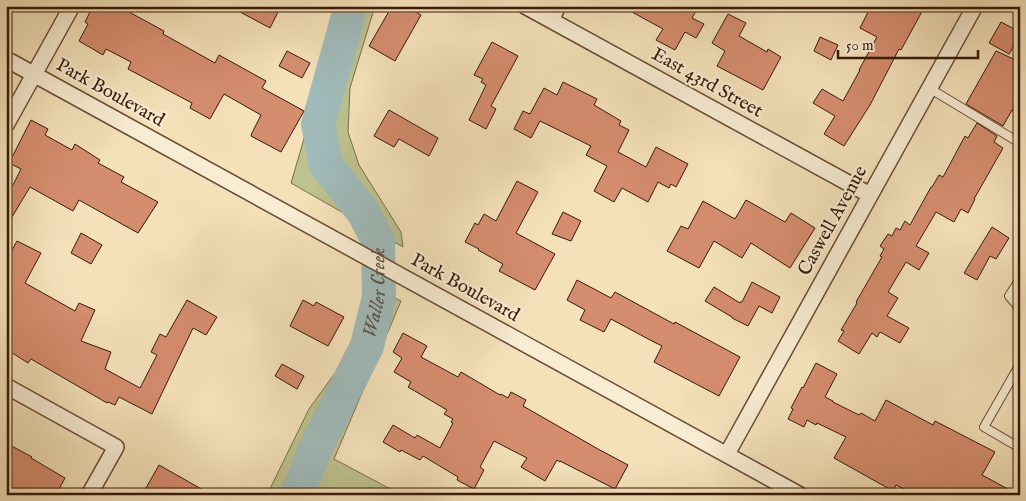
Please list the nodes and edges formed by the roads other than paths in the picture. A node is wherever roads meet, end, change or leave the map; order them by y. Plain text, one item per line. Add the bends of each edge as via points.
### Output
1 (72, 6) edge
2 (526, 6) edge
3 (558, 6) edge
4 (975, 6) edge
5 (551, 20) junction
6 (6, 59) edge
7 (34, 74) junction
8 (929, 88) junction
9 (6, 125) edge
10 (1020, 142) edge
11 (870, 195) junction
12 (1020, 279) edge
13 (1020, 309) edge
14 (1020, 364) edge
15 (6, 386) edge
16 (1020, 448) edge
17 (726, 454) junction
18 (90, 495) edge
19 (800, 495) edge

1 - 7 street
2 - 5 street, East 43rd Street
3 - 5 street
4 - 8 street, Caswell Avenue
5 - 11 street, East 43rd Street
6 - 7 street, Park Boulevard
7 - 9 street
7 - 17 street, Park Boulevard
8 - 10 lane
8 - 11 street, Caswell Avenue
11 - 17 street, Caswell Avenue
12 - 13 lane via 1010,296
14 - 16 lane via 984,428
15 - 18 street via 116,447
17 - 19 street, Park Boulevard

